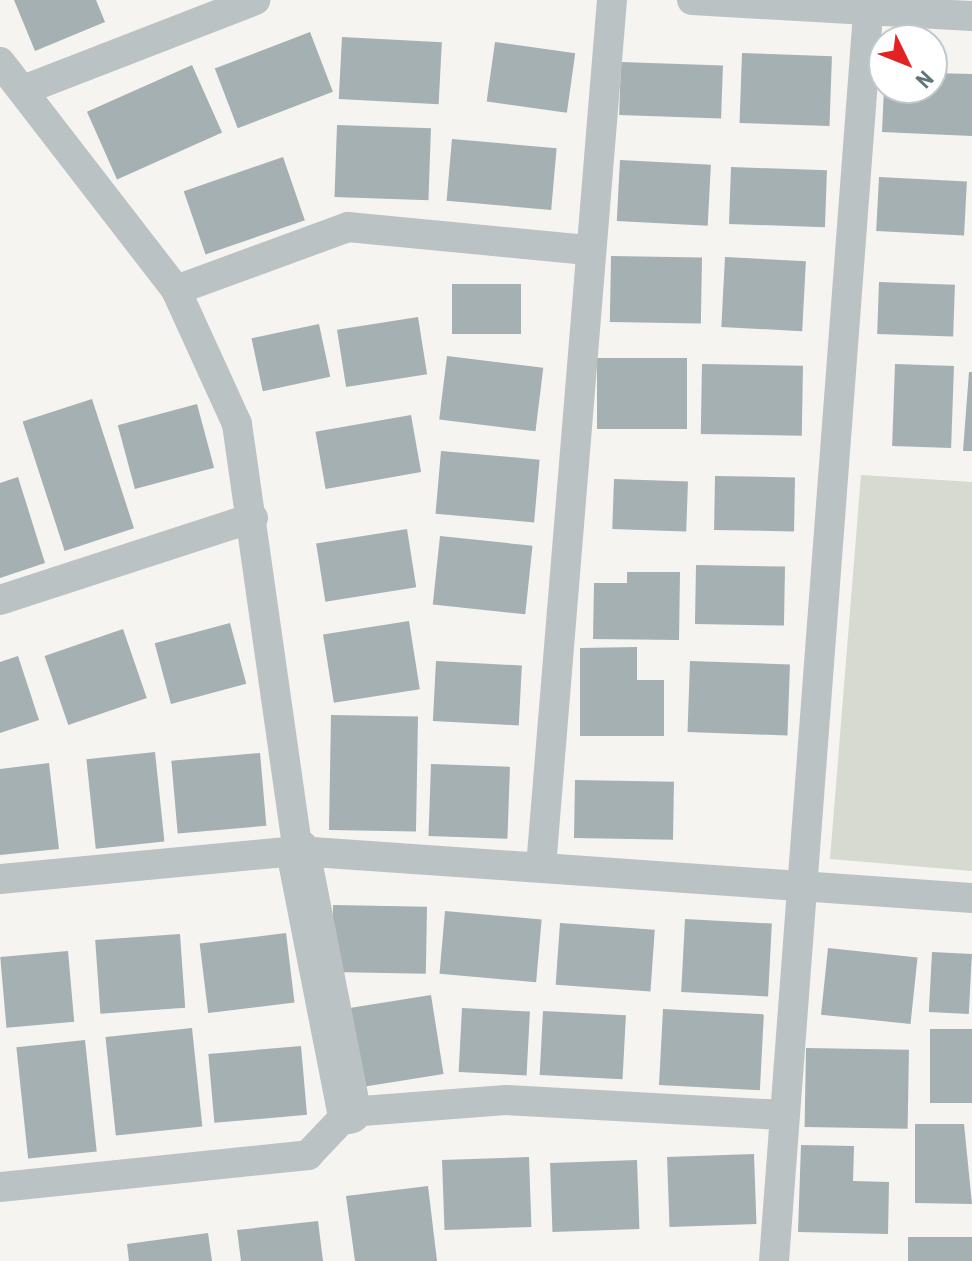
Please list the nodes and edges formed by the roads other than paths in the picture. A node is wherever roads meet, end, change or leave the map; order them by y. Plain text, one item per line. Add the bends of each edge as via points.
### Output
1 (255, 0) edge
2 (612, 0) edge
3 (692, 0) edge
4 (869, 4) edge
5 (972, 16) edge
6 (0, 62) edge
7 (26, 89) junction
8 (587, 250) junction
9 (176, 290) junction
10 (253, 518) junction
11 (0, 600) edge
12 (298, 851) junction
13 (541, 867) junction
14 (0, 879) edge
15 (802, 883) junction
16 (972, 898) edge
17 (349, 1112) junction
18 (785, 1115) junction
19 (0, 1187) edge
20 (774, 1261) edge

1 - 7 lane
2 - 8 lane
3 - 4 lane
4 - 5 lane
4 - 15 lane
6 - 7 lane
7 - 9 lane
8 - 9 lane via 348,227
8 - 13 lane
9 - 10 lane via 237,424
10 - 11 lane
10 - 12 lane
12 - 13 lane
12 - 14 lane
12 - 17 street
13 - 15 lane
15 - 16 lane
15 - 18 lane
17 - 18 lane via 506,1100
17 - 19 lane via 308,1155
18 - 20 lane

